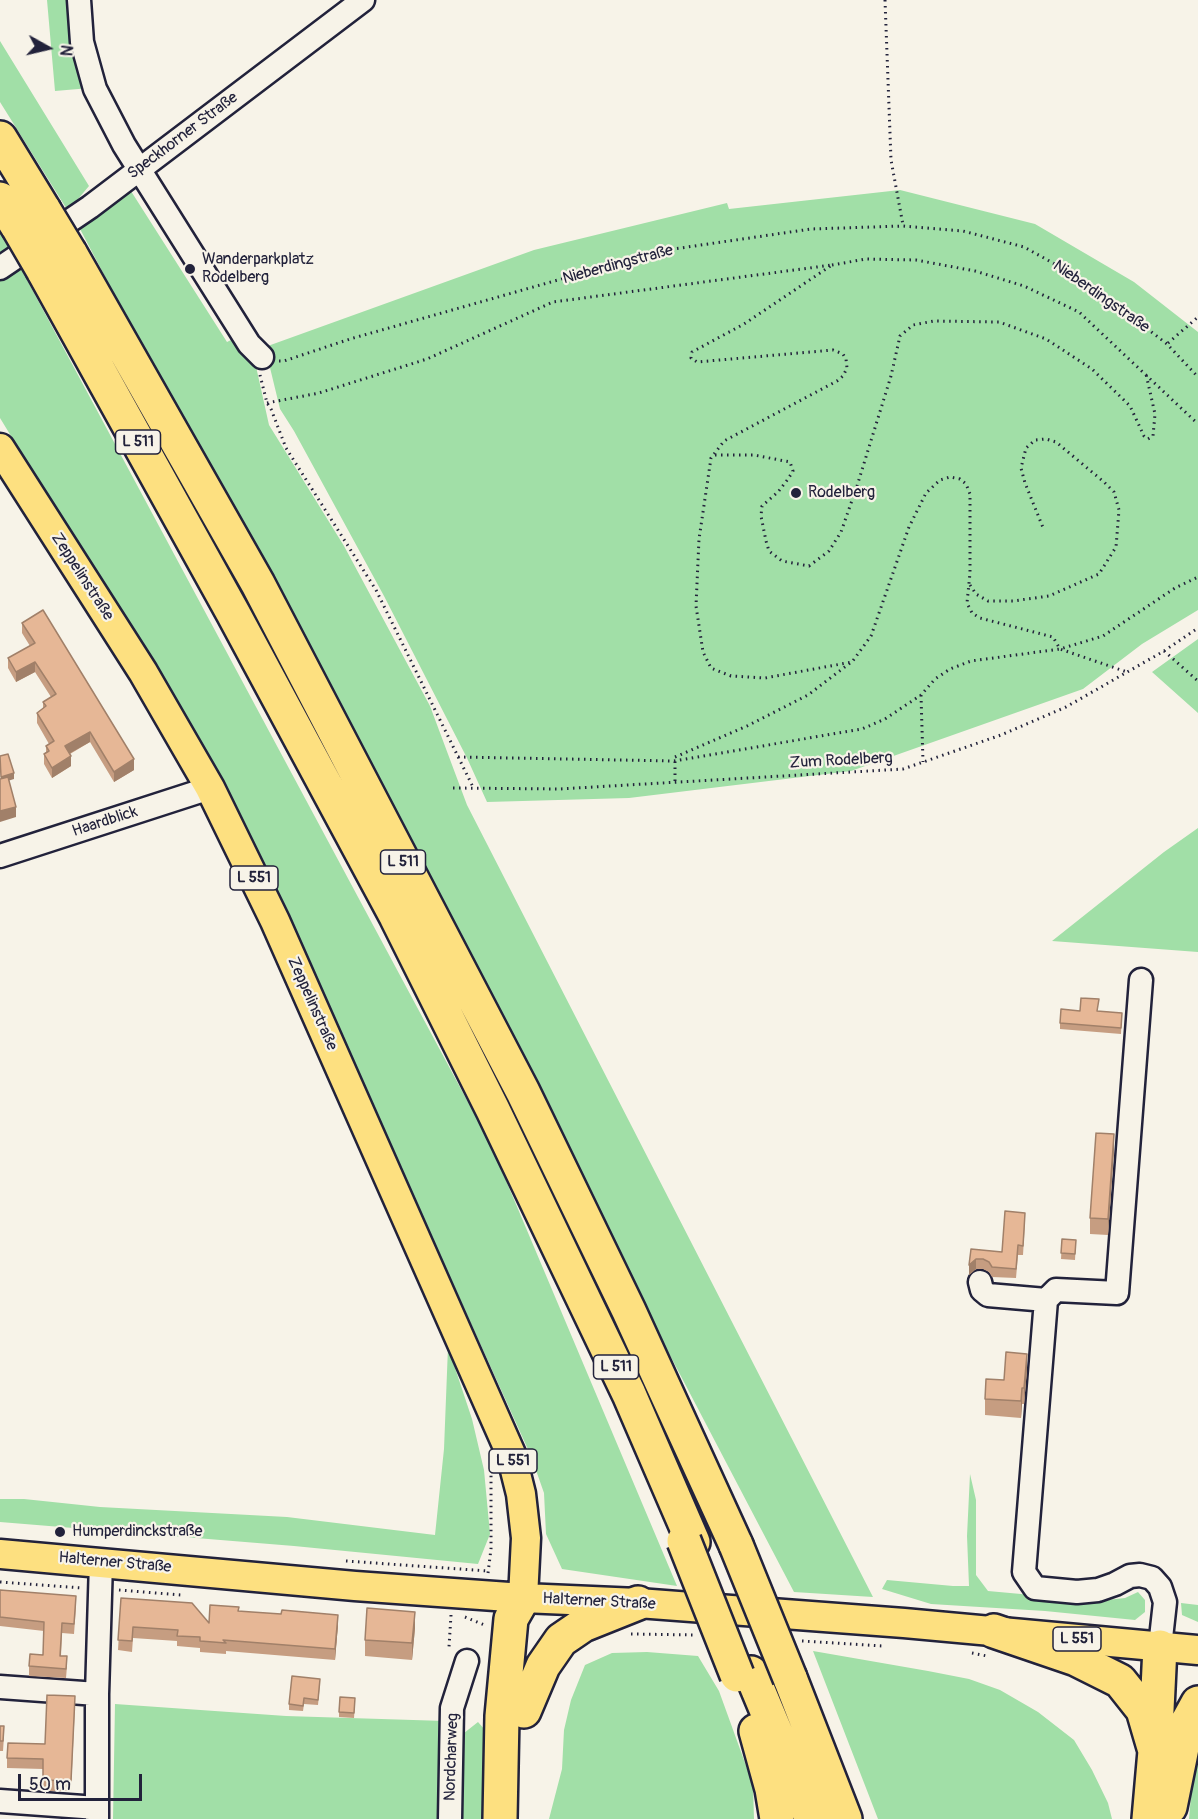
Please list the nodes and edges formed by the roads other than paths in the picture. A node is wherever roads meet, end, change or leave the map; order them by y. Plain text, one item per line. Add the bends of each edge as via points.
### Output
1 (79, 0) edge
2 (363, 0) edge
3 (0, 138) edge
4 (140, 169) junction
5 (0, 199) edge
6 (31, 219) junction
7 (56, 262) junction
8 (0, 268) edge
9 (262, 357) road end
10 (0, 448) edge
11 (210, 788) junction
12 (0, 856) edge
13 (1141, 980) dead end
14 (980, 1282) dead end
15 (1046, 1300) junction
16 (0, 1554) edge
17 (101, 1562) junction
18 (523, 1598) junction
19 (638, 1603) junction
20 (990, 1643) junction
21 (1180, 1649) edge
22 (467, 1661) road end
23 (744, 1674) junction
24 (0, 1687) edge
25 (97, 1694) junction
26 (1198, 1703) edge
27 (524, 1711) junction
28 (1155, 1751) junction
29 (0, 1801) edge
30 (97, 1813) edge
31 (1162, 1815) edge
32 (450, 1819) edge
33 (500, 1819) edge
34 (519, 1819) edge
35 (777, 1819) edge
36 (812, 1819) edge
37 (845, 1819) edge

1 - 4 street via 82,42 95,89
2 - 4 street, Speckhorner Straße
3 - 6 highway, L 511
4 - 8 street, Speckhorner Straße
4 - 9 street via 249,344
5 - 6 highway, L 511
6 - 7 highway, L 511, bridge
7 - 23 highway, L 511 via 233,613 396,916 493,1110 629,1394
7 - 37 highway, L 511, bridge via 258,584 524,1092 736,1545
10 - 11 main road, Zeppelinstraße / L 551 via 143,672
11 - 12 street, Haardblick
11 - 18 main road, Zeppelinstraße / L 551 via 275,921 511,1454 526,1538
13 - 15 street via 1117,1293 1056,1290
14 - 15 street via 988,1295
15 - 21 street via 1024,1572 1035,1588 1077,1592 1098,1590 1130,1576 1152,1578 1160,1587
16 - 17 main road, Halterner Straße
17 - 18 main road, Halterner Straße
17 - 25 street
18 - 19 main road, Halterner Straße / L 551
18 - 27 highway via 530,1622
18 - 33 highway via 511,1619 502,1716
19 - 20 main road, Halterner Straße / L 551
19 - 27 highway via 583,1625 561,1640 543,1666
20 - 21 main road, Halterner Straße / L 551
20 - 28 highway via 1076,1659 1120,1681 1143,1710
21 - 28 highway
21 - 31 highway
22 - 32 street, Nordcharweg via 452,1708
23 - 35 highway, L 511
23 - 36 highway, L 511
24 - 25 street
25 - 30 street
26 - 31 highway via 1187,1723
27 - 34 highway
28 - 31 highway
29 - 30 street

